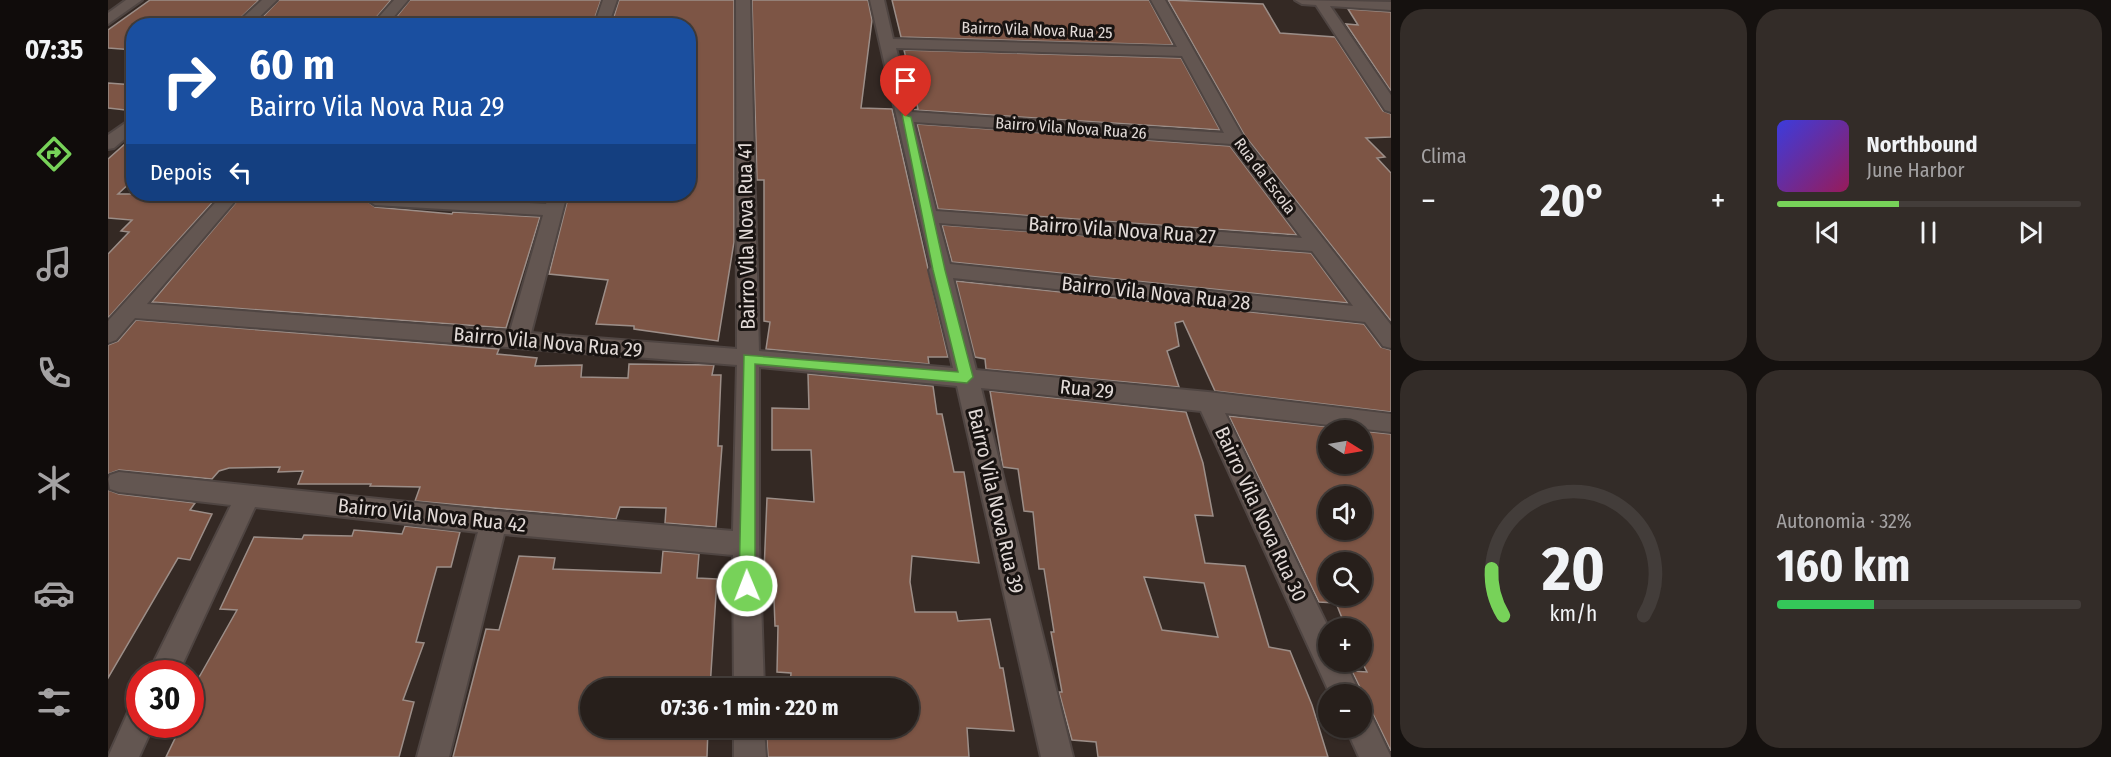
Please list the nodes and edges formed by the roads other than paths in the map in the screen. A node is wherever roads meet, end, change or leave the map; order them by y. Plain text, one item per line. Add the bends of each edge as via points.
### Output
1 (135, 0) edge
2 (270, 0) edge
3 (401, 0) edge
4 (610, 0) edge
5 (743, 0) edge
6 (877, 0) edge
7 (1158, 0) edge
8 (1302, 0) edge
9 (1320, 1) edge
10 (1365, 2) edge
11 (1391, 6) edge
12 (251, 18) edge
13 (385, 18) edge
14 (604, 18) edge
15 (108, 20) edge
16 (887, 43) junction
17 (1187, 52) junction
18 (1391, 107) edge
19 (906, 117) junction
20 (126, 129) edge
21 (1236, 139) junction
22 (108, 144) edge
23 (226, 201) edge
24 (495, 201) edge
25 (555, 202) edge
26 (928, 216) junction
27 (1317, 245) junction
28 (939, 270) junction
29 (130, 310) junction
30 (1373, 315) junction
31 (108, 335) edge
32 (519, 338) junction
33 (1391, 339) edge
34 (748, 359) junction
35 (967, 377) junction
36 (1208, 401) junction
37 (1391, 423) edge
38 (119, 482) dead end
39 (248, 496) junction
40 (494, 522) junction
41 (746, 544) junction
42 (1318, 637) edge
43 (170, 660) edge
44 (748, 678) edge
45 (132, 738) edge
46 (749, 738) edge
47 (1366, 738) edge
48 (122, 757) edge
49 (433, 757) edge
50 (750, 757) edge
51 (1057, 757) edge
52 (1375, 757) edge

1 - 15 street
2 - 12 street
3 - 13 street
4 - 14 street
5 - 34 street, Bairro Vila Nova Rua 41
6 - 16 street, Bairro Vila Nova Rua 39
7 - 17 street, Rua da Escola
8 - 9 street
9 - 10 street
9 - 18 street
10 - 11 street
16 - 17 street, Bairro Vila Nova Rua 25
16 - 19 street, Bairro Vila Nova Rua 39
17 - 21 street, Rua da Escola
19 - 21 street, Bairro Vila Nova Rua 26
19 - 26 street, Bairro Vila Nova Rua 39
20 - 22 street
21 - 27 street, Rua da Escola
23 - 29 street
24 - 25 street
25 - 32 street
26 - 27 street, Bairro Vila Nova Rua 27
26 - 28 street, Bairro Vila Nova Rua 39
27 - 30 street, Rua da Escola
28 - 30 street, Bairro Vila Nova Rua 28
28 - 35 street, Bairro Vila Nova Rua 39
29 - 31 street
29 - 32 street, Bairro Vila Nova Rua 29
30 - 33 street, Rua da Escola
32 - 34 street, Bairro Vila Nova Rua 29
34 - 35 street, Bairro Vila Nova Rua 29
34 - 41 street, Bairro Vila Nova Rua 41
35 - 36 street, Rua 29
35 - 51 street, Bairro Vila Nova Rua 39
36 - 37 street
36 - 42 street, Bairro Vila Nova Rua 30
38 - 39 street, Bairro Vila Nova Rua 42
39 - 40 street, Bairro Vila Nova Rua 42
39 - 43 street
40 - 41 street, Bairro Vila Nova Rua 42
40 - 49 street
41 - 44 street, Bairro Vila Nova Rua 41
45 - 48 street
46 - 50 street
47 - 52 street

